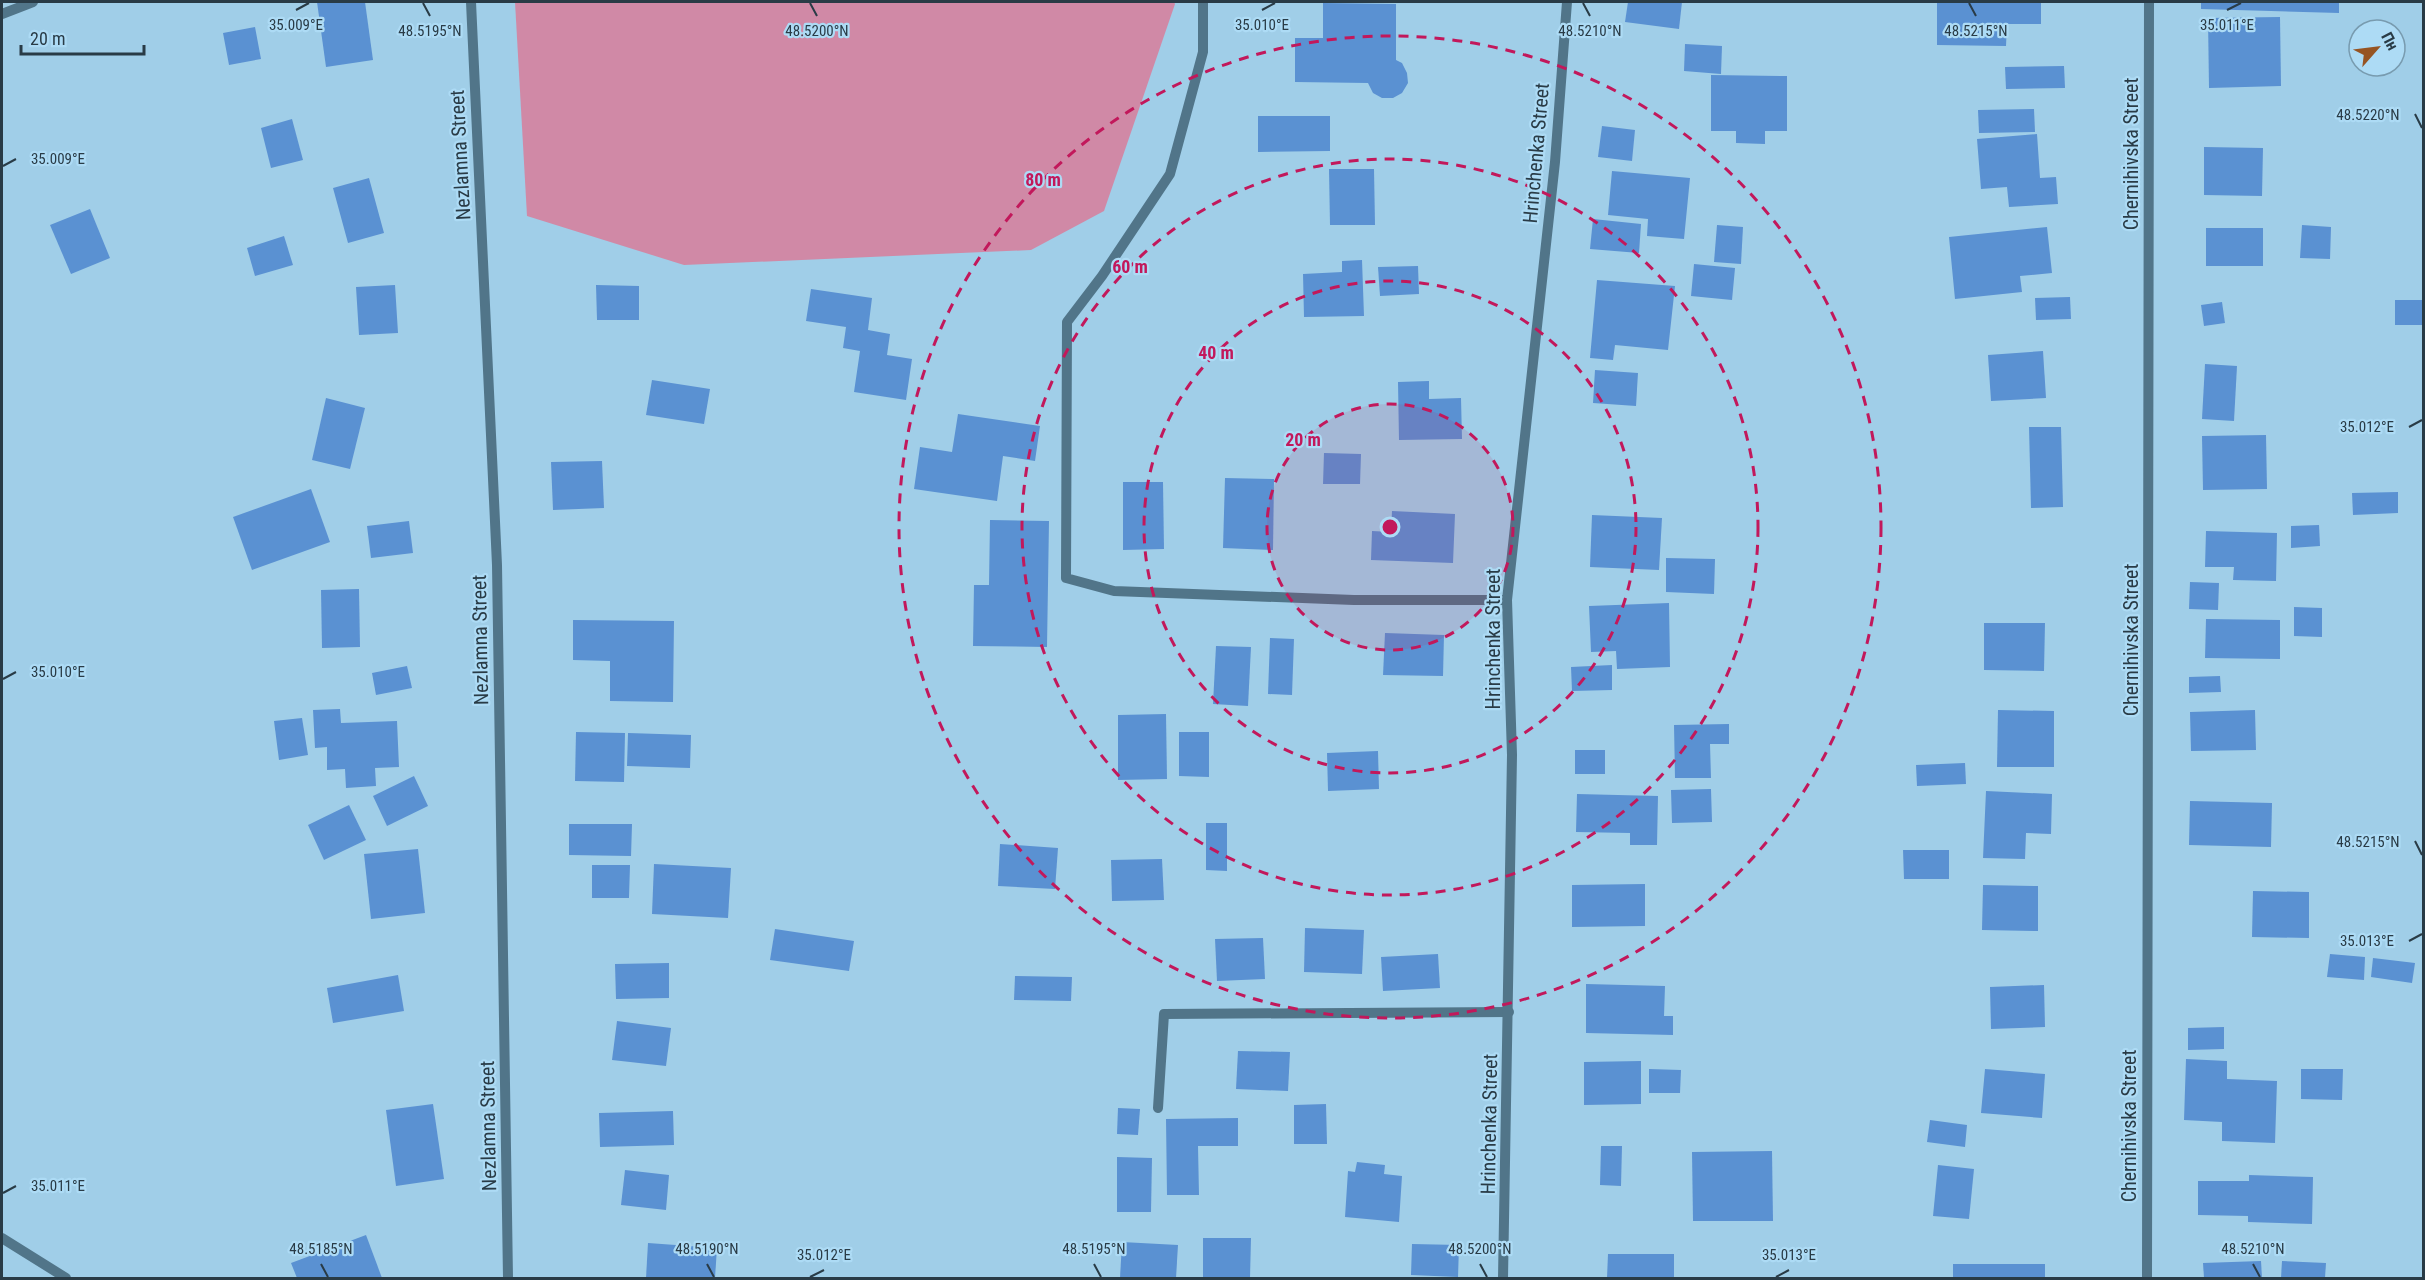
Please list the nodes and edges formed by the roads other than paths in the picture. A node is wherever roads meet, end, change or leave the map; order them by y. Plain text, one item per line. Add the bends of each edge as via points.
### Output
1 (33, 2) edge
2 (471, 2) edge
3 (1203, 2) edge
4 (1568, 2) edge
5 (2149, 2) edge
6 (2, 14) edge
7 (1507, 600) junction
8 (1509, 1012) junction
9 (1158, 1108) dead end
10 (2, 1238) edge
11 (66, 1278) edge
12 (508, 1278) edge
13 (1503, 1278) edge
14 (2147, 1278) edge

1 - 6 street
2 - 12 street, Nezlamna Street via 497,565
3 - 7 street via 1203,52 1170,174 1067,322 1066,578 1114,591 1354,600
4 - 7 street, Hrinchenka Street via 1555,162
5 - 14 street, Chernihivska Street
7 - 8 street, Hrinchenka Street via 1512,755
8 - 9 street via 1164,1014
8 - 13 street, Hrinchenka Street
10 - 11 street

